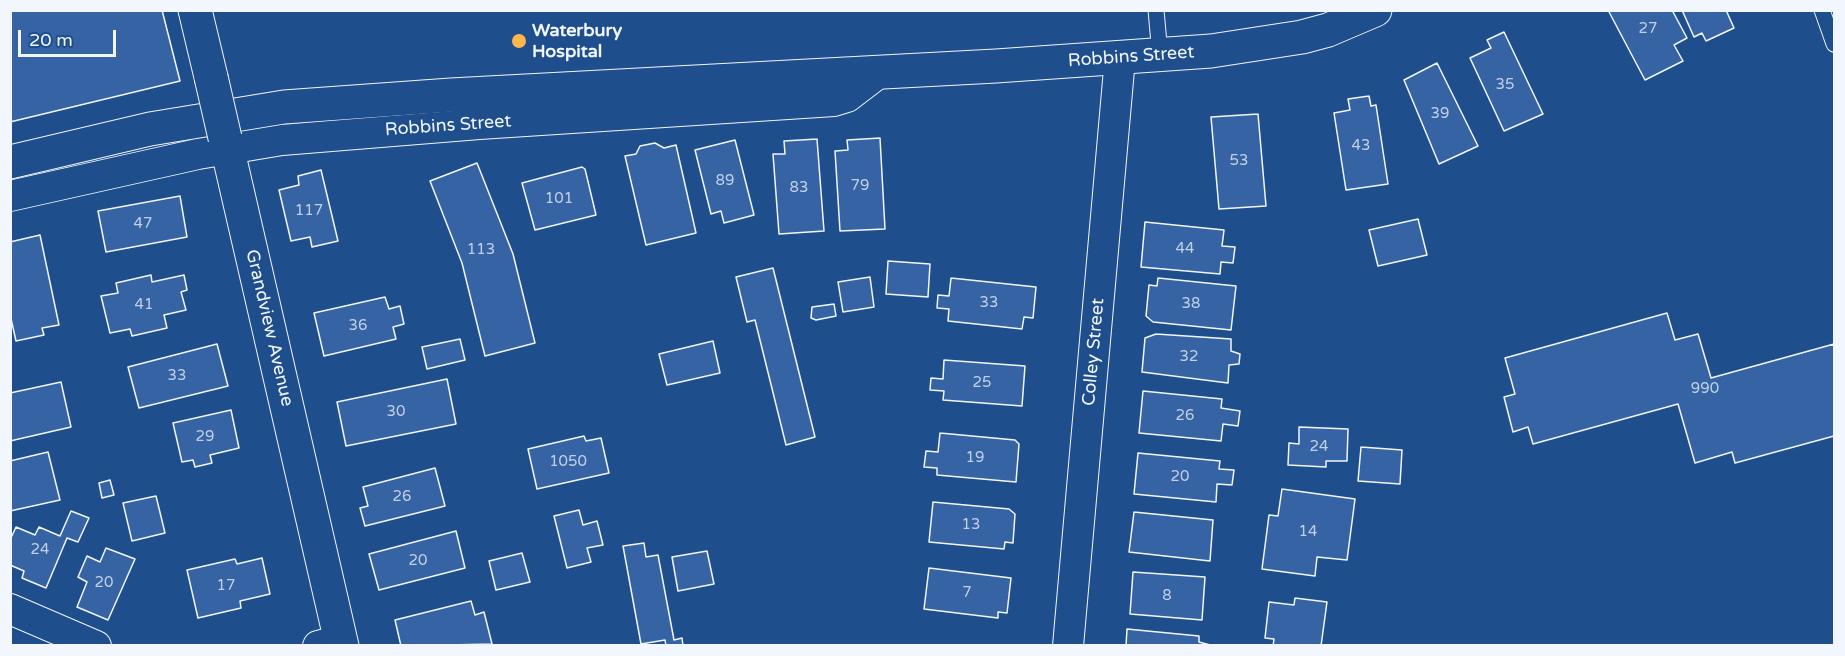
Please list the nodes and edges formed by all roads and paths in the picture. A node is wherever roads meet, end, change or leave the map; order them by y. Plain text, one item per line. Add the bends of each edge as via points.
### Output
1 (195, 10) edge
2 (1156, 10) edge
3 (1375, 10) edge
4 (1822, 10) edge
5 (1834, 44) edge
6 (1160, 55) junction
7 (1120, 58) junction
8 (880, 71) junction
9 (226, 143) junction
10 (10, 162) edge
11 (10, 196) edge
12 (10, 609) edge
13 (333, 644) edge
14 (96, 645) edge
15 (1068, 645) edge

1 - 9 street, Grandview Avenue, bridge
2 - 6 lane
3 - 6 street, Robbins Street via 1328,30 1273,44
4 - 5 lane
6 - 7 street, Robbins Street
7 - 8 street, Robbins Street
7 - 15 street, Colley Street
8 - 9 street, Robbins Street via 847,97 834,101
8 - 10 street, Robbins Street via 294,106 150,129
9 - 11 street, Robbins Street
9 - 13 street, Grandview Avenue
12 - 14 street

